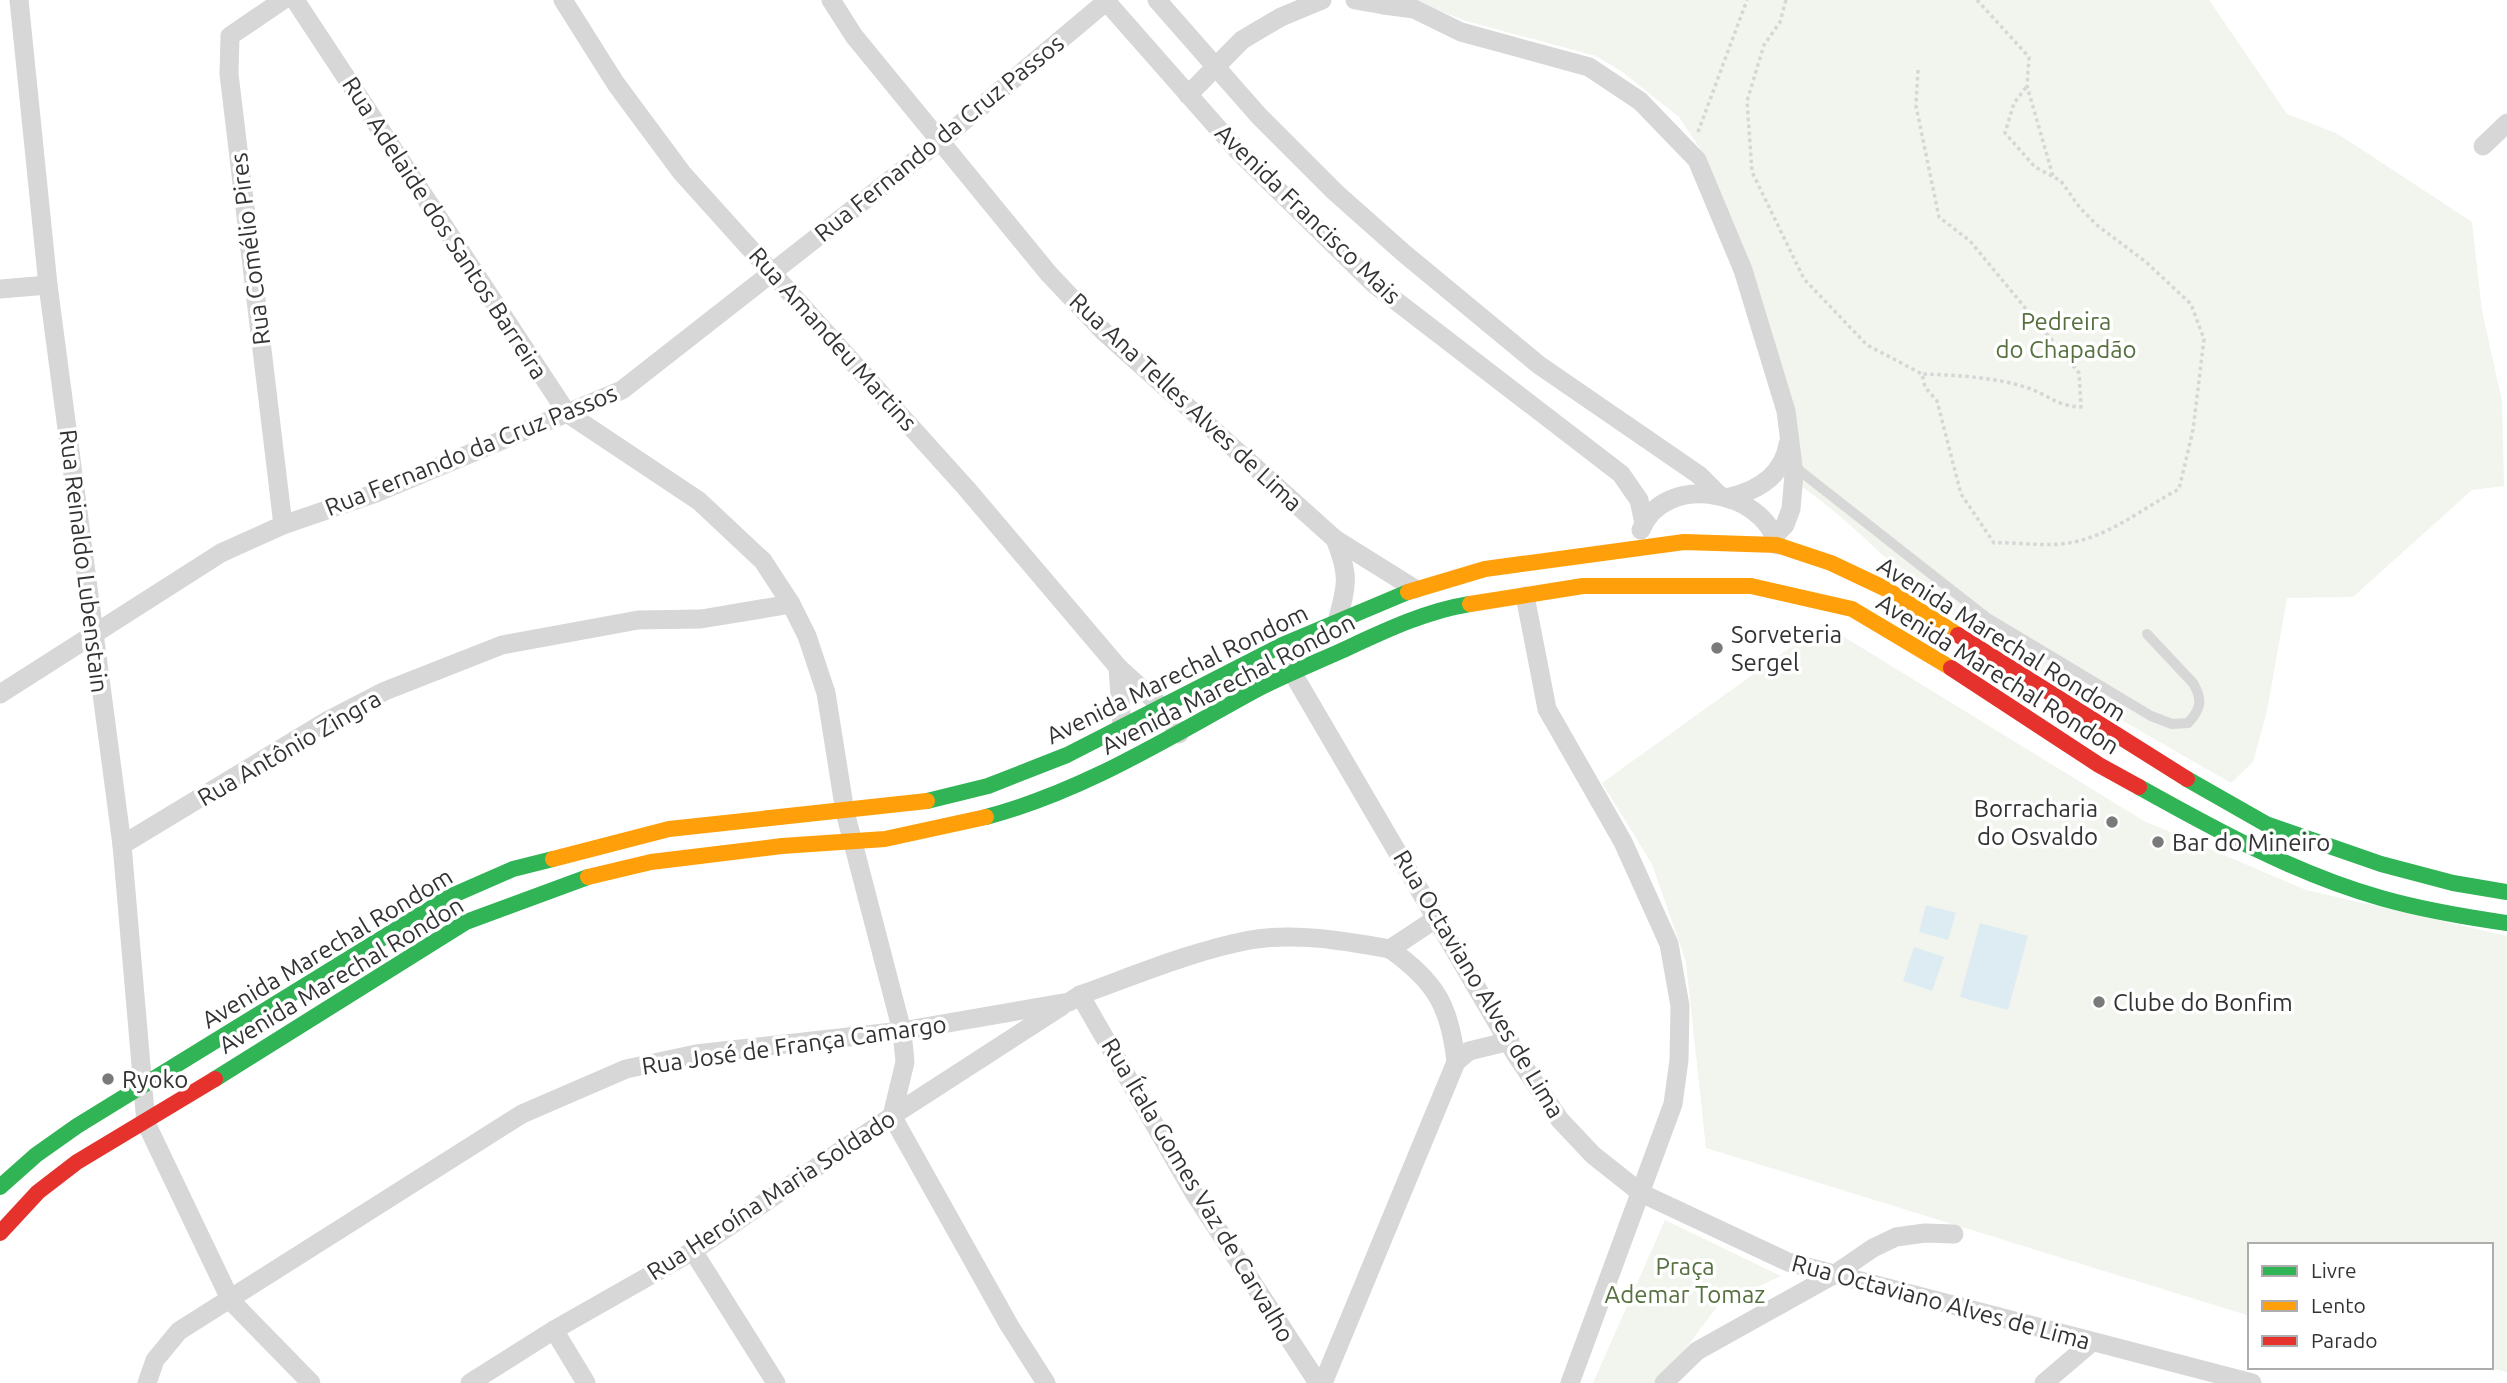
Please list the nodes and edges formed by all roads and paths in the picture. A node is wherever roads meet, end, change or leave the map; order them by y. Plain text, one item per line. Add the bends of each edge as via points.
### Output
1 (19, 0) edge
2 (283, 0) edge
3 (295, 0) edge
4 (563, 0) edge
5 (831, 0) edge
6 (1157, 0) edge
7 (1322, 0) edge
8 (1355, 0) edge
9 (1747, 0) edge
10 (1786, 0) edge
11 (1977, 0) edge
12 (1107, 1) edge
13 (1384, 3) edge
14 (1216, 65) junction
15 (1918, 70) dead end
16 (2028, 86) junction
17 (1188, 95) junction
18 (2507, 123) edge
19 (940, 141) junction
20 (2483, 146) dead end
21 (1690, 152) junction
22 (2053, 177) junction
23 (773, 271) junction
24 (48, 285) junction
25 (0, 289) edge
26 (1922, 374) junction
27 (566, 413) junction
28 (1790, 436) junction
29 (1794, 467) junction
30 (1725, 496) junction
31 (1644, 523) junction
32 (283, 525) junction
33 (1335, 539) junction
34 (1641, 547) junction
35 (1773, 554) junction
36 (1660, 584) junction
37 (1751, 586) junction
38 (1415, 589) junction
39 (1525, 596) junction
40 (791, 604) junction
41 (1337, 622) junction
42 (92, 634) junction
43 (2147, 634) dead end
44 (1118, 667) junction
45 (1292, 672) junction
46 (0, 694) edge
47 (1163, 708) junction
48 (1122, 728) junction
49 (1179, 734) junction
50 (845, 812) junction
51 (853, 843) junction
52 (122, 845) junction
53 (2507, 892) edge
54 (1437, 918) junction
55 (2507, 923) edge
56 (1390, 949) junction
57 (1075, 998) junction
58 (902, 1031) junction
59 (1510, 1041) junction
60 (1456, 1062) junction
61 (144, 1086) junction
62 (892, 1116) junction
63 (146, 1123) junction
64 (0, 1187) edge
65 (1641, 1193) junction
66 (0, 1233) edge
67 (1954, 1234) dead end
68 (694, 1251) junction
69 (1835, 1274) junction
70 (231, 1301) junction
71 (554, 1330) junction
72 (2092, 1342) junction
73 (147, 1383) edge
74 (311, 1383) edge
75 (470, 1383) edge
76 (586, 1383) edge
77 (776, 1383) edge
78 (1046, 1383) edge
79 (1320, 1383) edge
80 (1570, 1383) edge
81 (1664, 1383) edge
82 (2043, 1383) edge
83 (2252, 1383) edge

1 - 24 street, Rua Reinaldo Lubenstain
2 - 32 street, Rua Comélio Pires via 230,36 229,74
3 - 27 street, Rua Adelaide dos Santos Barreira
4 - 23 street, Rua Amandeu Martins via 616,84 682,173
5 - 19 street, Rua Ana Telles Alves de Lima via 853,36
6 - 14 street, Avenida Francisco Mais
7 - 14 street via 1242,40
8 - 13 street
9 - 21 path
10 - 26 path via 1780,22 1764,45 1747,101 1752,172 1804,279 1867,345
11 - 16 path via 2029,57
12 - 17 street, Avenida Francisco Mais
12 - 19 street, Rua Fernando da Cruz Passos
13 - 21 street via 1414,9 1461,32 1589,67 1640,101
14 - 17 street
14 - 30 street, Avenida Francisco Mais via 1335,192 1406,255 1539,365
15 - 26 path via 1916,106 1939,217 1970,240 2079,373 2081,407 2061,407 2026,387
16 - 22 path
16 - 22 path via 2014,103 2005,133 2035,167
17 - 31 street, Avenida Francisco Mais via 1238,151 1374,284 1620,474 1639,500
18 - 20 street
19 - 23 street, Rua Fernando da Cruz Passos
19 - 33 street, Rua Ana Telles Alves de Lima via 1049,274 1104,332
21 - 28 street via 1716,201 1743,270
22 - 26 path via 2098,226 2191,304 2204,339 2193,430 2179,489 2104,533 2060,544 1994,543 1961,494 1937,401 1925,387
23 - 27 street, Rua Fernando da Cruz Passos via 622,390
23 - 44 street, Rua Amandeu Martins
24 - 25 street
24 - 42 street, Rua Reinaldo Lubenstain
27 - 32 street, Rua Fernando da Cruz Passos via 376,493
27 - 40 street, Rua Adelaide dos Santos Barreira via 699,500 763,561
28 - 29 street
28 - 30 street via 1779,471 1763,484
29 - 35 street via 1791,509
29 - 43 lane via 1986,617 2151,716 2172,724 2188,723 2197,713 2199,693
30 - 31 street via 1676,499 1656,509
30 - 35 street, Avenida Francisco Mais via 1762,517
31 - 34 street
32 - 42 street, Rua Fernando da Cruz Passos via 221,553
33 - 38 street, Rua Ana Telles Alves de Lima
33 - 41 street, Rua Ana Telles Alves de Lima via 1346,565
34 - 35 main road, Avenida Marechal Rondom via 1684,542
34 - 36 main road via 1647,568
34 - 38 main road, Avenida Marechal Rondom via 1485,569
35 - 37 main road
35 - 53 main road, Avenida Marechal Rondom via 1830,563 1886,589 2140,752 2266,824 2381,864
36 - 37 main road, Avenida Marechal Rondon
36 - 39 main road, Avenida Marechal Rondon via 1583,586
37 - 55 main road, Avenida Marechal Rondon via 1852,609 2099,765 2209,826 2300,869 2381,898
38 - 41 main road, Avenida Marechal Rondom
39 - 45 main road, Avenida Marechal Rondon via 1452,607 1386,630
39 - 65 street via 1547,709 1623,842 1669,944 1680,1006 1679,1060 1673,1104
40 - 50 street, Rua Adelaide dos Santos Barreira via 826,693
40 - 52 street, Rua Antônio Zingra via 701,619 638,620 502,645 385,691 327,721
41 - 47 main road, Avenida Marechal Rondom via 1282,645
42 - 46 street, Rua Fernando da Cruz Passos
42 - 52 street, Rua Reinaldo Lubenstain
44 - 47 street, Rua Amandeu Martins
44 - 48 street
45 - 49 main road, Avenida Marechal Rondon
45 - 54 street, Rua Octaviano Alves de Lima
47 - 48 main road, Avenida Marechal Rondom
47 - 49 street, Rua Amandeu Martins
48 - 50 main road, Avenida Marechal Rondom via 988,786 917,803
49 - 51 main road, Avenida Marechal Rondon via 1137,758 1038,800 933,830
50 - 51 street, Rua Adelaide dos Santos Barreira
50 - 61 main road, Avenida Marechal Rondom via 669,828 513,869 449,897
51 - 58 street, Rua Adelaide dos Santos Barreira
51 - 63 main road, Avenida Marechal Rondon via 704,854 619,868 466,922
52 - 61 street, Rua Reinaldo Lubenstain
54 - 56 street
54 - 59 street, Rua Octaviano Alves de Lima
56 - 57 street, Rua José de França Camargo via 1303,937 1252,940 1203,952
56 - 60 street via 1435,989 1447,1012
57 - 58 street, Rua José de França Camargo
57 - 62 street, Rua Heroína Maria Soldado
57 - 79 street, Rua Ítala Gomes Vaz de Carvalho via 1194,1193
58 - 62 street, Rua Adelaide dos Santos Barreira via 905,1062
58 - 70 street, Rua José de França Camargo via 696,1054 626,1069 582,1086 522,1114
59 - 60 street via 1484,1045
59 - 65 street, Rua Octaviano Alves de Lima via 1560,1120 1593,1155
60 - 79 street
61 - 63 street, Rua Reinaldo Lubenstain
61 - 64 main road, Avenida Marechal Rondom via 36,1155
62 - 68 street, Rua Heroína Maria Soldado
62 - 78 street
63 - 66 main road, Avenida Marechal Rondon via 67,1170 38,1192
63 - 70 street
65 - 69 street, Rua Octaviano Alves de Lima via 1788,1262
65 - 80 street
67 - 69 street via 1896,1237
68 - 71 street, Rua Heroína Maria Soldado
68 - 77 street
69 - 72 street, Rua Octaviano Alves de Lima
69 - 81 street via 1697,1351
70 - 73 street, Rua José de França Camargo via 179,1331 155,1360
70 - 74 street
71 - 75 street, Rua Heroína Maria Soldado
71 - 76 street
72 - 82 street
72 - 83 street, Rua Octaviano Alves de Lima

